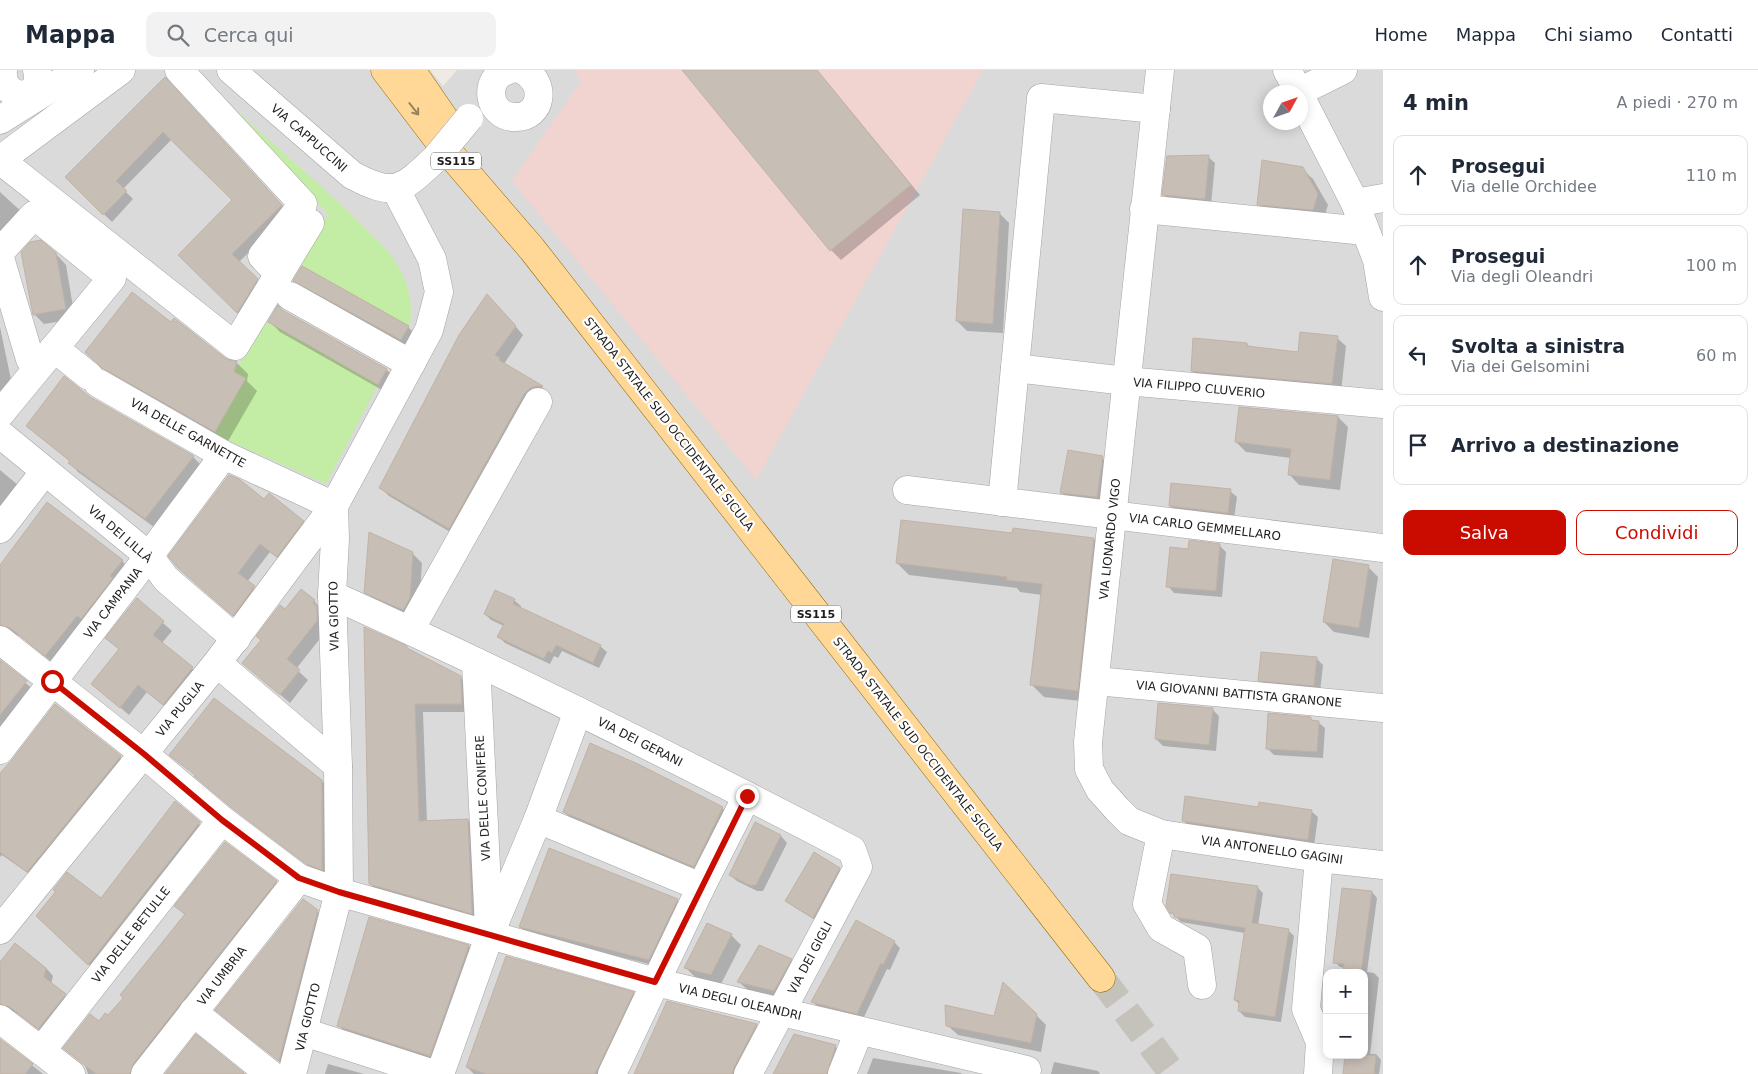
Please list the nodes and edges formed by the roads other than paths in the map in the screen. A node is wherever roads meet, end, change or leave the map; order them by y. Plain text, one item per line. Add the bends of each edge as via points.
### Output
1 (121, 70) edge
2 (178, 70) edge
3 (231, 70) edge
4 (1160, 70) edge
5 (1287, 70) edge
6 (1343, 70) edge
7 (392, 71) edge
8 (78, 72) edge
9 (498, 81) edge
10 (539, 81) edge
11 (22, 82) edge
12 (1295, 85) edge
13 (1308, 88) edge
14 (1156, 110) junction
15 (1308, 112) edge
16 (0, 118) edge
17 (0, 160) edge
18 (395, 188) junction
19 (1383, 198) edge
20 (1355, 203) junction
21 (1144, 210) junction
22 (310, 223) dead end
23 (1365, 231) junction
24 (0, 252) edge
25 (0, 258) edge
26 (284, 285) junction
27 (1383, 296) edge
28 (54, 348) junction
29 (30, 359) dead end
30 (410, 364) junction
31 (1015, 368) junction
32 (1126, 381) junction
33 (538, 402) dead end
34 (1383, 404) edge
35 (0, 414) edge
36 (0, 434) edge
37 (224, 455) junction
38 (45, 471) junction
39 (907, 490) dead end
40 (1002, 502) junction
41 (334, 506) junction
42 (1112, 516) junction
43 (0, 529) edge
44 (1383, 548) edge
45 (149, 556) junction
46 (332, 595) junction
47 (410, 630) junction
48 (236, 639) junction
49 (0, 640) edge
50 (476, 662) junction
51 (217, 663) junction
52 (52, 681) junction
53 (1096, 681) junction
54 (1383, 708) edge
55 (578, 711) junction
56 (0, 750) edge
57 (144, 754) junction
58 (338, 766) junction
59 (747, 796) junction
60 (538, 818) junction
61 (222, 820) junction
62 (1161, 834) junction
63 (1319, 858) junction
64 (1383, 865) edge
65 (858, 867) joint
66 (299, 878) junction
67 (701, 887) junction
68 (339, 892) junction
69 (0, 930) edge
70 (490, 934) junction
71 (1101, 978) tunnel mouth
72 (655, 982) junction
73 (1202, 985) dead end
74 (193, 1012) junction
75 (782, 1012) junction
76 (0, 1018) edge
77 (859, 1031) junction
78 (304, 1032) junction
79 (41, 1051) junction
80 (1026, 1072) edge
81 (71, 1074) edge
82 (145, 1074) edge
83 (270, 1074) edge
84 (292, 1074) edge
85 (434, 1074) edge
86 (440, 1074) edge
87 (612, 1074) edge
88 (748, 1074) edge
89 (842, 1074) edge
90 (1318, 1074) edge

1 - 17 street
2 - 26 street via 303,204 262,256
3 - 18 street, VIA CAPPUCCINI via 352,174 386,190
4 - 14 street, VIA LIONARDO VIGO
5 - 12 street
6 - 13 street
7 - 71 main road, STRADA STATALE SUD OCCIDENTALE SICULA / SS115
8 - 11 street
9 - 10 street via 534,78
9 - 10 street via 508,117 517,118 525,116 536,106
9 - 18 street, bridge via 436,158 407,184
11 - 16 street
14 - 21 street, VIA LIONARDO VIGO
14 - 31 street via 1041,98
15 - 20 street
17 - 26 street via 235,346
18 - 30 street, VIA GIOTTO via 432,259 439,292 429,330
19 - 20 street
20 - 23 street
21 - 23 street
21 - 32 street, VIA LIONARDO VIGO
22 - 26 street
23 - 27 street via 1377,260
24 - 28 street via 34,215 112,278
25 - 29 street
26 - 30 street
28 - 35 street
28 - 37 street, VIA DELLE GARNETTE via 93,380
30 - 41 street, VIA GIOTTO
31 - 32 street, VIA FILIPPO CLUVERIO
31 - 40 street
32 - 34 street, VIA FILIPPO CLUVERIO
32 - 42 street, VIA LIONARDO VIGO
33 - 47 street
36 - 38 street, VIA DEI LILLÀ
37 - 41 street, VIA DELLE GARNETTE
37 - 45 street, VIA CAMPANIA
38 - 43 street
38 - 45 street, VIA DEI LILLÀ
39 - 40 street, VIA CARLO GEMMELLARO
40 - 42 street, VIA CARLO GEMMELLARO
41 - 46 street, VIA GIOTTO
41 - 48 street, VIA PUGLIA
42 - 44 street, VIA CARLO GEMMELLARO
42 - 53 street, VIA LIONARDO VIGO
45 - 48 street, VIA DEI LILLÀ via 166,579
45 - 52 street, VIA CAMPANIA
46 - 47 street, VIA DEI GERANI
46 - 58 street, VIA GIOTTO
47 - 50 street, VIA DEI GERANI
48 - 51 street, VIA PUGLIA
49 - 52 street, VIA DEGLI OLEANDRI
50 - 55 street, VIA DEI GERANI
50 - 70 street, VIA DELLE CONIFERE
51 - 57 street, VIA PUGLIA
51 - 58 street
52 - 56 street, VIA CAMPANIA
52 - 57 street, VIA DEGLI OLEANDRI
53 - 54 street, VIA GIOVANNI BATTISTA GRANONE
53 - 62 street, VIA LIONARDO VIGO via 1088,742 1089,769 1100,790 1129,821
55 - 59 street, VIA DEI GERANI
55 - 60 street, VIA DELLE CONIFERE
57 - 61 street, VIA DEGLI OLEANDRI
57 - 69 street, VIA PUGLIA
58 - 68 street, VIA GIOTTO
59 - 65 street, VIA DEI GERANI via 852,850
59 - 67 street
60 - 67 street
60 - 70 street, VIA DELLE CONIFERE
61 - 66 street, VIA DEGLI OLEANDRI
61 - 79 street, VIA DELLE BETULLE
62 - 63 street, VIA ANTONELLO GAGINI
62 - 73 street via 1147,904 1161,928 1197,948
63 - 64 street, VIA ANTONELLO GAGINI
63 - 90 street via 1306,1009 1320,1042
65 - 75 street, VIA DEI GIGLI
66 - 68 street, VIA DEGLI OLEANDRI
66 - 74 street, VIA UMBRIA
67 - 72 street
68 - 70 street, VIA DEGLI OLEANDRI
68 - 78 street, VIA GIOTTO
70 - 72 street, VIA DEGLI OLEANDRI
70 - 86 street, VIA DELLE CONIFERE
72 - 75 street, VIA DEGLI OLEANDRI
72 - 87 street
74 - 82 street, VIA UMBRIA
74 - 83 street
75 - 77 street, VIA DEGLI OLEANDRI
75 - 88 street, VIA DEI GIGLI
76 - 79 street
77 - 80 street, VIA DEGLI OLEANDRI
77 - 89 street
78 - 84 street, VIA GIOTTO
78 - 85 street
79 - 81 street

